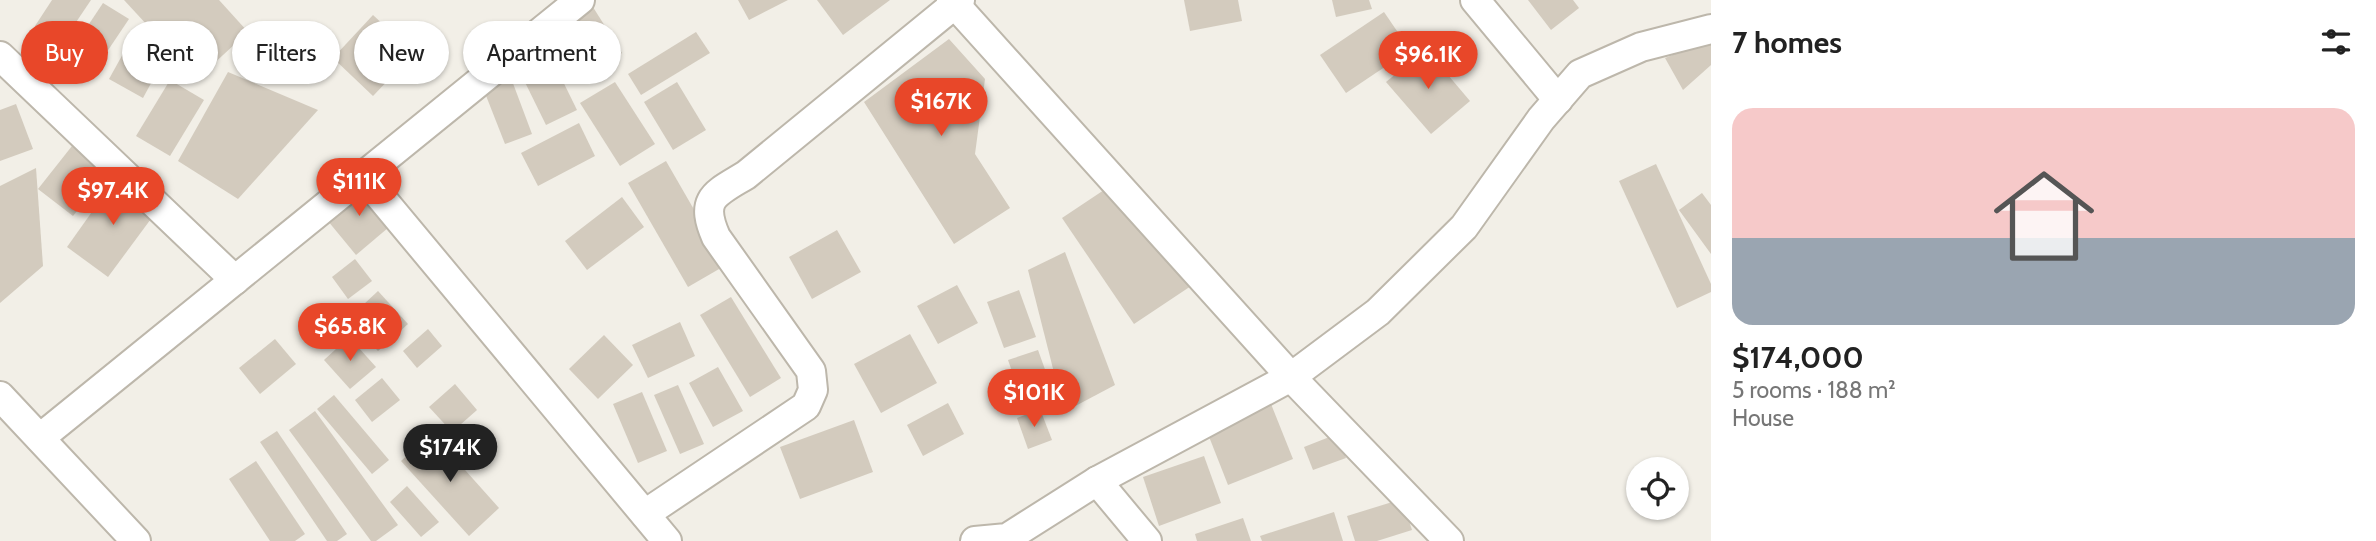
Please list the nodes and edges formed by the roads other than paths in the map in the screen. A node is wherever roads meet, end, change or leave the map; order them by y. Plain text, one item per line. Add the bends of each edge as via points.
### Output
1 (580, 0) edge
2 (1475, 0) edge
3 (956, 1) edge
4 (1711, 29) edge
5 (0, 56) edge
6 (1558, 100) junction
7 (363, 176) junction
8 (235, 280) junction
9 (1291, 377) junction
10 (0, 396) edge
11 (40, 438) junction
12 (1097, 481) junction
13 (645, 514) junction
14 (1005, 539) edge
15 (136, 541) edge
16 (667, 541) edge
17 (975, 541) edge
18 (1147, 541) edge
19 (1449, 541) edge

1 - 7 street
2 - 6 street
3 - 9 street
3 - 13 street via 746,175 716,193 709,204 708,219 716,237 811,371 813,390 806,406
4 - 6 street via 1641,47 1580,74
5 - 8 street
6 - 9 street via 1464,227 1378,312
7 - 8 street
7 - 13 street
8 - 11 street
9 - 12 street
9 - 19 street
10 - 11 street
11 - 15 street
12 - 14 street
12 - 18 street
13 - 16 street
14 - 17 street

